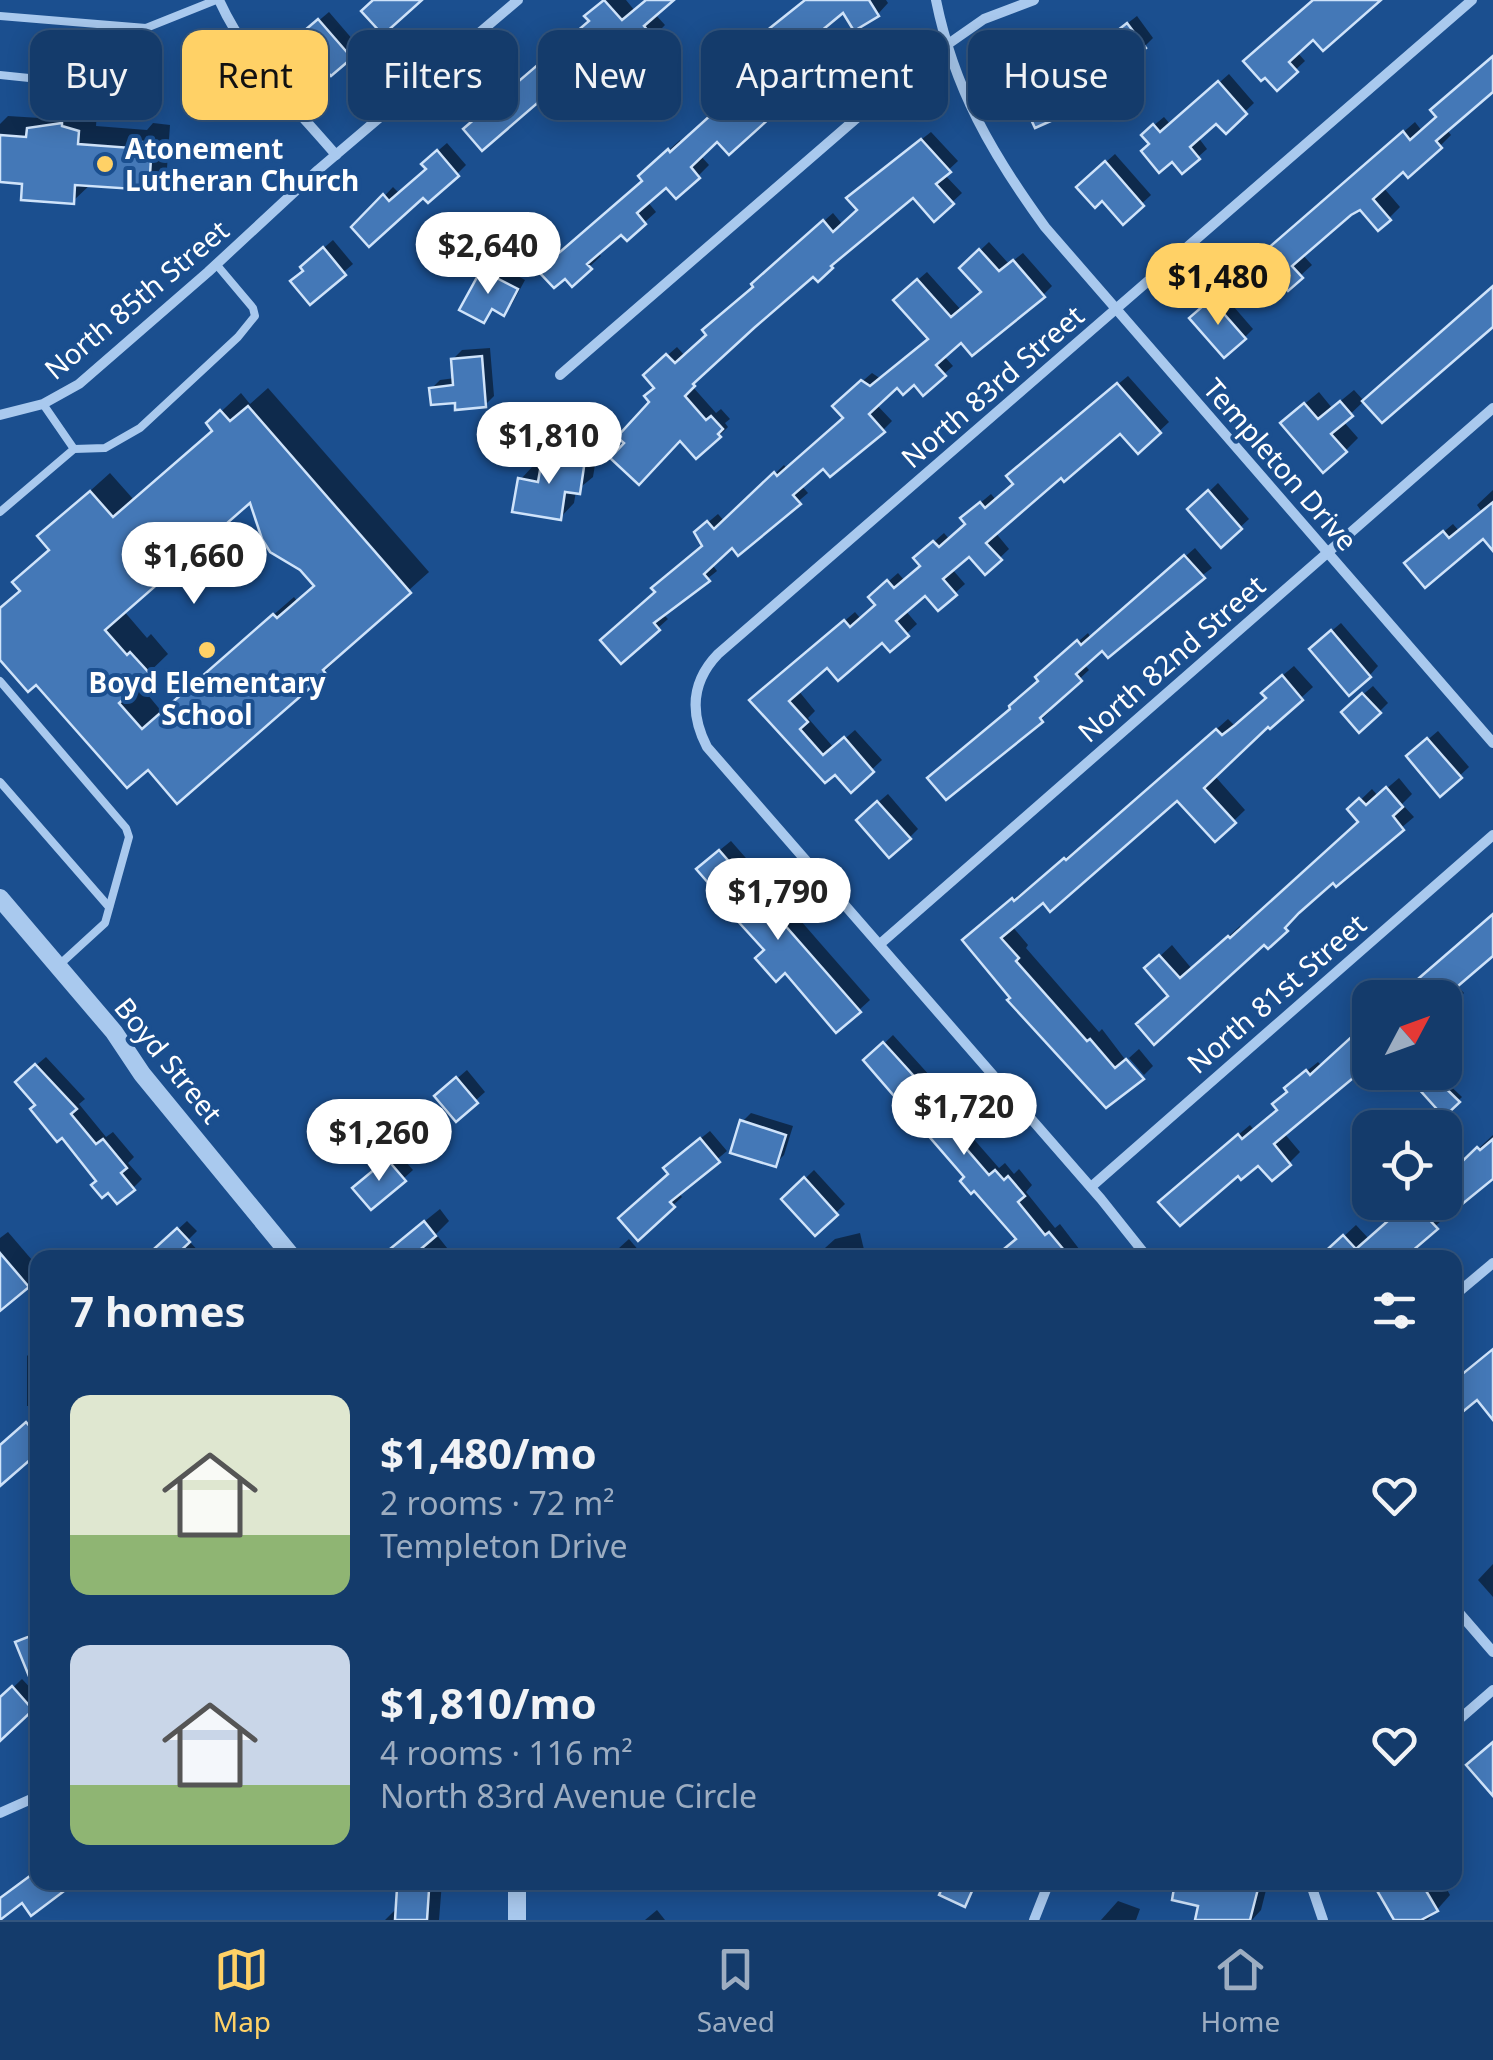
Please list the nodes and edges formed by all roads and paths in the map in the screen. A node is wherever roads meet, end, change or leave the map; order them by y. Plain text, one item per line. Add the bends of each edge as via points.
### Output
1 (218, 0) edge
2 (518, 0) edge
3 (936, 0) edge
4 (1034, 0) edge
5 (1472, 0) edge
6 (0, 16) edge
7 (146, 28) junction
8 (942, 30) edge
9 (948, 42) edge
10 (948, 51) edge
11 (0, 75) edge
12 (857, 120) edge
13 (336, 155) junction
14 (216, 264) junction
15 (1116, 308) junction
16 (560, 375) dead end
17 (43, 404) junction
18 (1493, 408) edge
19 (0, 415) edge
20 (74, 449) junction
21 (0, 512) edge
22 (1328, 552) junction
23 (0, 681) edge
24 (1493, 743) edge
25 (0, 782) edge
26 (1493, 835) edge
27 (0, 898) edge
28 (110, 907) junction
29 (880, 944) junction
30 (58, 967) junction
31 (1091, 1187) junction
32 (287, 1250) edge
33 (1142, 1250) edge
34 (1493, 1262) edge
35 (1462, 1290) edge
36 (1462, 1616) edge
37 (1493, 1652) edge
38 (1493, 1690) edge
39 (1462, 1717) edge
40 (30, 1800) edge
41 (0, 1813) edge
42 (517, 1890) edge
43 (1046, 1890) edge
44 (1313, 1890) edge
45 (517, 1920) edge
46 (1034, 1920) edge
47 (1323, 1920) edge

1 - 7 lane
1 - 13 street via 253,58
2 - 13 street, North 85th Street
3 - 8 street, Templeton Drive
4 - 9 street
5 - 15 street, North 83rd Street
6 - 7 lane
7 - 11 lane via 135,89
10 - 15 street, Templeton Drive via 1004,170
12 - 16 street
13 - 14 street, North 85th Street
14 - 17 street, North 85th Street via 79,384
14 - 20 lane via 255,316 140,428 105,448
15 - 22 street, Templeton Drive
15 - 29 street, North 83rd Street via 718,654 699,680 694,700 708,748
17 - 19 street, North 85th Street
17 - 20 lane
18 - 22 street, North 82nd Street
20 - 21 lane
22 - 24 street, Templeton Drive
22 - 29 street, North 82nd Street
23 - 28 lane via 126,828
25 - 28 lane
26 - 31 street, North 81st Street
27 - 30 street, Boyd Street
28 - 30 lane via 105,923
29 - 31 street
30 - 32 street, Boyd Street
31 - 33 street
34 - 35 street
36 - 37 street
38 - 39 street
40 - 41 street
42 - 45 street
43 - 46 street
44 - 47 street

